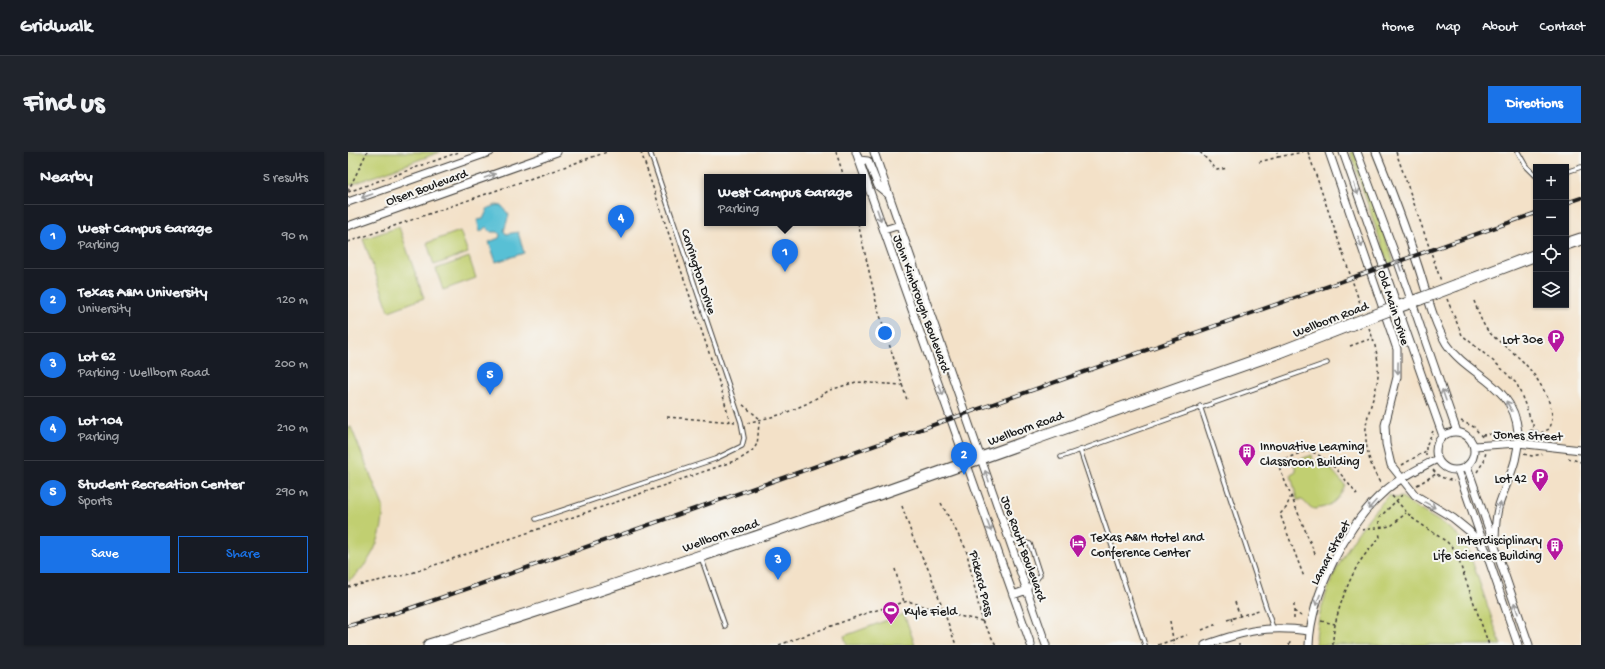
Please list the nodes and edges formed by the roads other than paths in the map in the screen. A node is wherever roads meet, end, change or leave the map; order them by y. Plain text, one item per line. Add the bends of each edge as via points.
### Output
1 (490, 152) edge
2 (557, 152) edge
3 (650, 152) edge
4 (856, 152) edge
5 (874, 152) edge
6 (1329, 152) edge
7 (1343, 152) edge
8 (1357, 152) edge
9 (1376, 152) edge
10 (1518, 152) edge
11 (859, 160) junction
12 (1581, 167) edge
13 (1569, 171) edge
14 (1533, 173) edge
15 (864, 174) edge
16 (866, 180) edge
17 (889, 196) junction
18 (348, 202) edge
19 (900, 225) junction
20 (348, 226) edge
21 (884, 230) junction
22 (1581, 239) edge
23 (1569, 243) edge
24 (1533, 256) edge
25 (1416, 300) junction
26 (1393, 308) junction
27 (1327, 363) dead end
28 (1200, 406) junction
29 (1457, 432) junction
30 (1443, 436) junction
31 (1518, 443) junction
32 (1474, 446) junction
33 (1080, 450) junction
34 (1581, 450) edge
35 (1061, 457) dead end
36 (980, 458) junction
37 (1437, 459) junction
38 (966, 463) junction
39 (1467, 466) junction
40 (1458, 470) junction
41 (1401, 479) junction
42 (536, 519) dead end
43 (1009, 538) junction
44 (995, 543) junction
45 (1495, 547) junction
46 (1486, 550) junction
47 (700, 556) junction
48 (1027, 590) junction
49 (1013, 595) junction
50 (725, 626) dead end
51 (1274, 628) junction
52 (1309, 631) junction
53 (429, 645) edge
54 (1031, 645) edge
55 (1046, 645) edge
56 (1145, 645) edge
57 (1205, 645) edge
58 (1309, 645) edge
59 (1518, 645) edge
60 (1529, 645) edge

1 -> 18 street, Olsen Boulevard
20 -> 2 street, Olsen Boulevard
3 - 42 lane, Corrington Drive via 741,422 744,438 742,446 715,459
4 - 11 street, John Kimbrough Boulevard
5 - 17 street, John Kimbrough Boulevard
6 -> 41 street, Old Main Drive via 1397,349 1397,377 1385,433 1389,459
7 -> 26 street, Old Main Drive
25 -> 8 street, Old Main Drive
31 -> 9 street via 1515,418 1504,396 1489,380 1455,353 1441,334 1409,238
10 - 14 lane
11 -> 15 street, John Kimbrough Boulevard
11 - 17 street via 868,161 878,186
12 - 13 lane
16 -> 21 street, John Kimbrough Boulevard
17 - 19 street, John Kimbrough Boulevard
19 - 21 street
19 - 36 street, John Kimbrough Boulevard
21 -> 38 street, John Kimbrough Boulevard
22 - 23 main road
24 - 25 main road, Wellborn Road, bridge
25 - 26 main road, Wellborn Road
29 -> 25 street, Old Main Drive
26 - 30 street, Old Main Drive
26 - 36 main road, Wellborn Road, bridge via 1280,352
27 - 28 lane
28 - 33 lane
28 - 51 lane
29 - 30 street
29 - 32 street via 1467,436
30 - 37 street via 1437,445
31 - 32 street, Jones Street
31 - 34 street, Jones Street
45 -> 31 street via 1499,507 1514,468
32 - 39 street via 1474,457
33 - 35 lane
33 - 56 lane
36 - 38 main road, Wellborn Road
43 -> 36 street, Joe Routt Boulevard
37 - 40 street via 1447,469
37 - 41 street, Lamar Street
38 -> 44 street, Joe Routt Boulevard
38 - 47 main road, Wellborn Road
39 - 40 street
39 - 45 street
40 - 46 street, Old Main Drive
41 -> 46 street, Old Main Drive via 1415,495 1464,526
41 -> 52 street, Lamar Street via 1369,508 1343,544 1323,587
43 - 44 street
43 - 48 street, Joe Routt Boulevard
43 - 48 lane via 1030,544 1040,575
44 - 49 street, Joe Routt Boulevard
60 -> 45 street
46 - 59 street, Old Main Drive
47 - 50 lane
47 - 53 main road, Wellborn Road
48 - 49 street
48 - 55 street, Joe Routt Boulevard
49 - 54 street, Joe Routt Boulevard
51 - 52 street
51 - 57 street via 1236,634
52 - 58 street, Lamar Street

